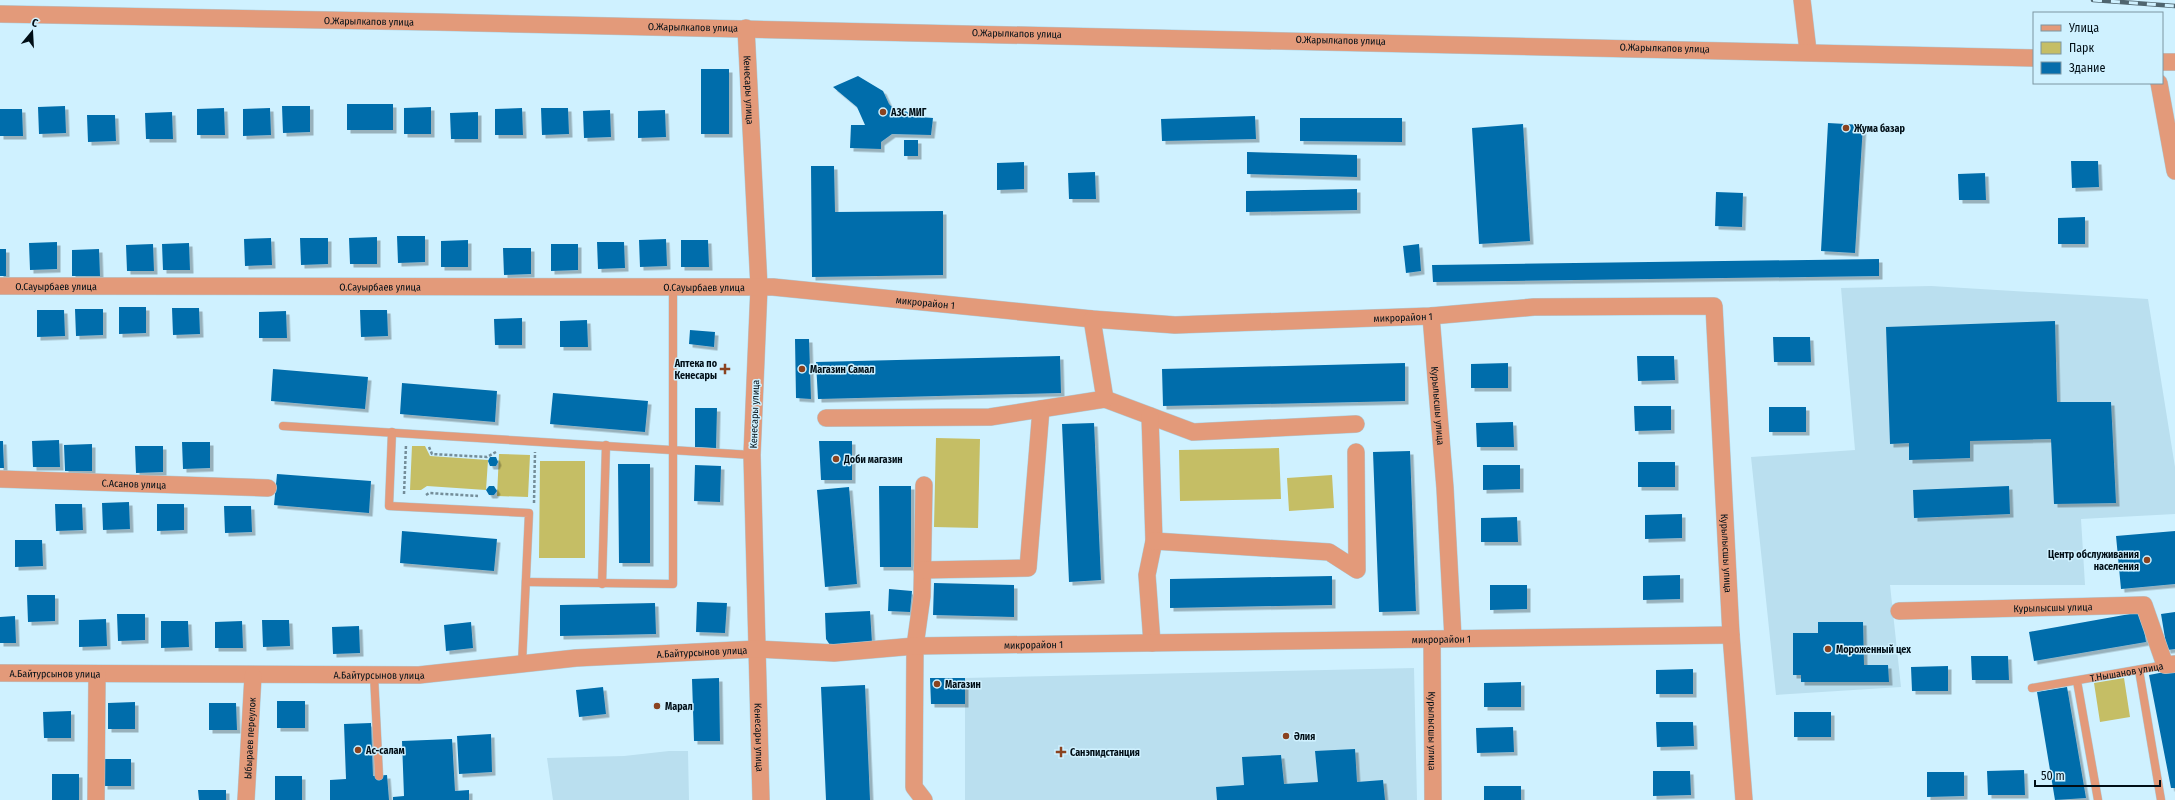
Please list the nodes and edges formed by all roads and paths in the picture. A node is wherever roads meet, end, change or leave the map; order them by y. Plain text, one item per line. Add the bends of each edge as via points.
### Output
1 (1802, 0) edge
2 (0, 14) edge
3 (746, 28) junction
4 (1808, 51) junction
5 (2033, 58) edge
6 (2163, 62) edge
7 (2175, 62) edge
8 (2160, 84) edge
9 (2175, 166) edge
10 (0, 286) edge
11 (673, 286) junction
12 (759, 287) junction
13 (1714, 306) joint
14 (1431, 316) junction
15 (1092, 319) junction
16 (1105, 399) junction
17 (1041, 409) junction
18 (1150, 416) junction
19 (826, 418) dead end
20 (1356, 424) dead end
21 (283, 426) dead end
22 (392, 432) junction
23 (406, 444) dead end
24 (606, 445) junction
25 (673, 450) junction
26 (1356, 452) dead end
27 (752, 455) junction
28 (0, 479) edge
29 (924, 484) dead end
30 (268, 488) dead end
31 (411, 497) dead end
32 (424, 497) dead end
33 (482, 497) dead end
34 (527, 500) dead end
35 (534, 501) dead end
36 (1154, 541) junction
37 (922, 570) junction
38 (526, 582) junction
39 (602, 584) junction
40 (1899, 611) dead end
41 (1731, 635) junction
42 (1453, 638) junction
43 (1432, 639) junction
44 (1152, 643) junction
45 (915, 646) junction
46 (757, 649) junction
47 (522, 664) junction
48 (2170, 664) edge
49 (2139, 670) junction
50 (0, 674) edge
51 (97, 674) junction
52 (374, 675) junction
53 (253, 676) junction
54 (2078, 681) junction
55 (2032, 688) dead end
56 (379, 776) dead end
57 (96, 800) edge
58 (246, 800) edge
59 (761, 800) edge
60 (924, 800) edge
61 (1433, 800) edge
62 (1744, 800) edge
63 (2098, 800) edge
64 (2161, 800) edge

1 - 4 street
2 - 3 street, О.Жарылкапов улица
3 - 4 street, О.Жарылкапов улица
3 - 12 street, Кенесары улица
4 - 5 street, О.Жарылкапов улица
6 - 7 street
8 - 9 street
10 - 11 street, О.Сауырбаев улица
11 - 12 street, О.Сауырбаев улица
11 - 25 lane
12 - 15 street, микрорайон 1
12 - 27 street, Кенесары улица
13 - 14 street, микрорайон 1 via 1534,307
13 - 41 street, Курылысшы улица
14 - 15 street, микрорайон 1 via 1175,325
14 - 42 street, Курылысшы улица via 1445,488
15 - 16 street
16 - 17 street
16 - 18 street
17 - 19 street via 990,417
17 - 37 street via 1028,568
18 - 20 street via 1193,432
18 - 36 street
21 - 22 lane
22 - 24 lane
22 - 38 lane via 389,506 529,513
23 - 31 path via 404,496
24 - 25 lane
24 - 39 lane
25 - 27 lane
25 - 39 lane via 673,584
26 - 36 street via 1357,570 1329,552
27 - 46 street, Кенесары улица
28 - 30 street, С.Асанов улица
29 - 37 street
32 - 33 path via 429,493
34 - 35 path
36 - 44 street via 1147,575
37 - 45 street via 922,596
38 - 39 lane
38 - 47 lane
40 - 48 street, Курылысшы улица via 2144,605
41 - 42 street, микрорайон 1
41 - 62 street, Курылысшы улица
42 - 43 street, микрорайон 1
43 - 44 street, микрорайон 1
43 - 61 street, Курылысшы улица
44 - 45 street, микрорайон 1
45 - 46 street, микрорайон 1 via 834,653
45 - 60 street via 914,787
46 - 47 street, А.Байтурсынов улица via 576,658
46 - 59 street, Кенесары улица
47 - 52 street, А.Байтурсынов улица via 419,675
48 - 49 lane, Т.Нышанов улица
49 - 54 lane, Т.Нышанов улица
49 - 64 lane
50 - 51 street, А.Байтурсынов улица
51 - 53 street, А.Байтурсынов улица
51 - 57 street
52 - 53 street, А.Байтурсынов улица
52 - 56 lane
53 - 58 street, Ыбыраев переулок
54 - 55 lane, Т.Нышанов улица
54 - 63 lane, Т.Нышанов улица

